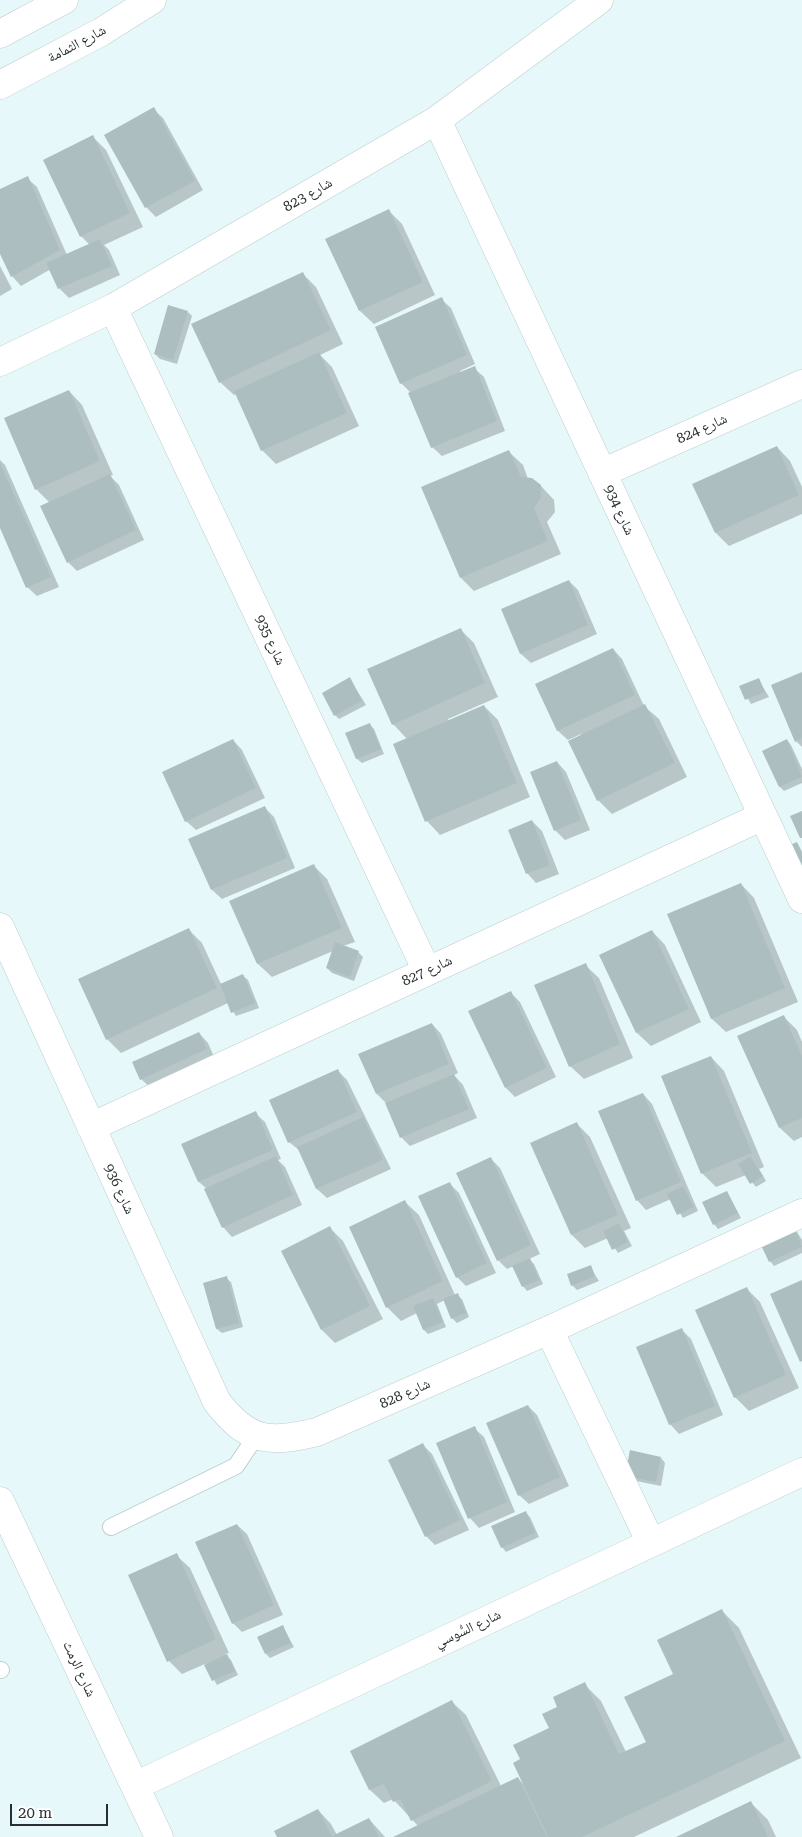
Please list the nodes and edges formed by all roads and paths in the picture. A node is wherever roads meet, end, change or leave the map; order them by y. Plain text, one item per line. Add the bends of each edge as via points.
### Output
1 (64, 0) edge
2 (152, 0) edge
3 (599, 0) edge
4 (0, 34) edge
5 (0, 85) edge
6 (437, 120) junction
7 (113, 308) junction
8 (0, 362) edge
9 (802, 384) edge
10 (602, 473) junction
11 (762, 816) junction
12 (802, 899) edge
13 (0, 927) edge
14 (427, 971) junction
15 (91, 1127) junction
16 (802, 1213) edge
17 (549, 1330) junction
18 (256, 1436) junction
19 (802, 1472) edge
20 (0, 1501) edge
21 (111, 1527) dead end
22 (651, 1543) junction
23 (135, 1786) junction
24 (159, 1837) edge

1 - 4 street
2 - 5 street, شارع الثمامة via 101,32
3 - 6 street, شارع 823
6 - 7 street, شارع 823
6 - 10 street, شارع 934
7 - 8 street, شارع 823
7 - 14 street, شارع 935
9 - 10 street, شارع 824
10 - 11 street, شارع 934
11 - 12 street, شارع 934
11 - 14 street, شارع 827
13 - 15 street, شارع 936
14 - 15 street, شارع 827
15 - 18 street, شارع 936 via 217,1402 234,1423
16 - 17 street, شارع 828
17 - 18 street, شارع 828 via 317,1432 286,1439
17 - 22 street
18 - 21 lane via 236,1466
19 - 22 street, شارع السُّوسي
20 - 23 street, شارع الرمث
22 - 23 street, شارع السُّوسي
23 - 24 street, شارع الرمث

